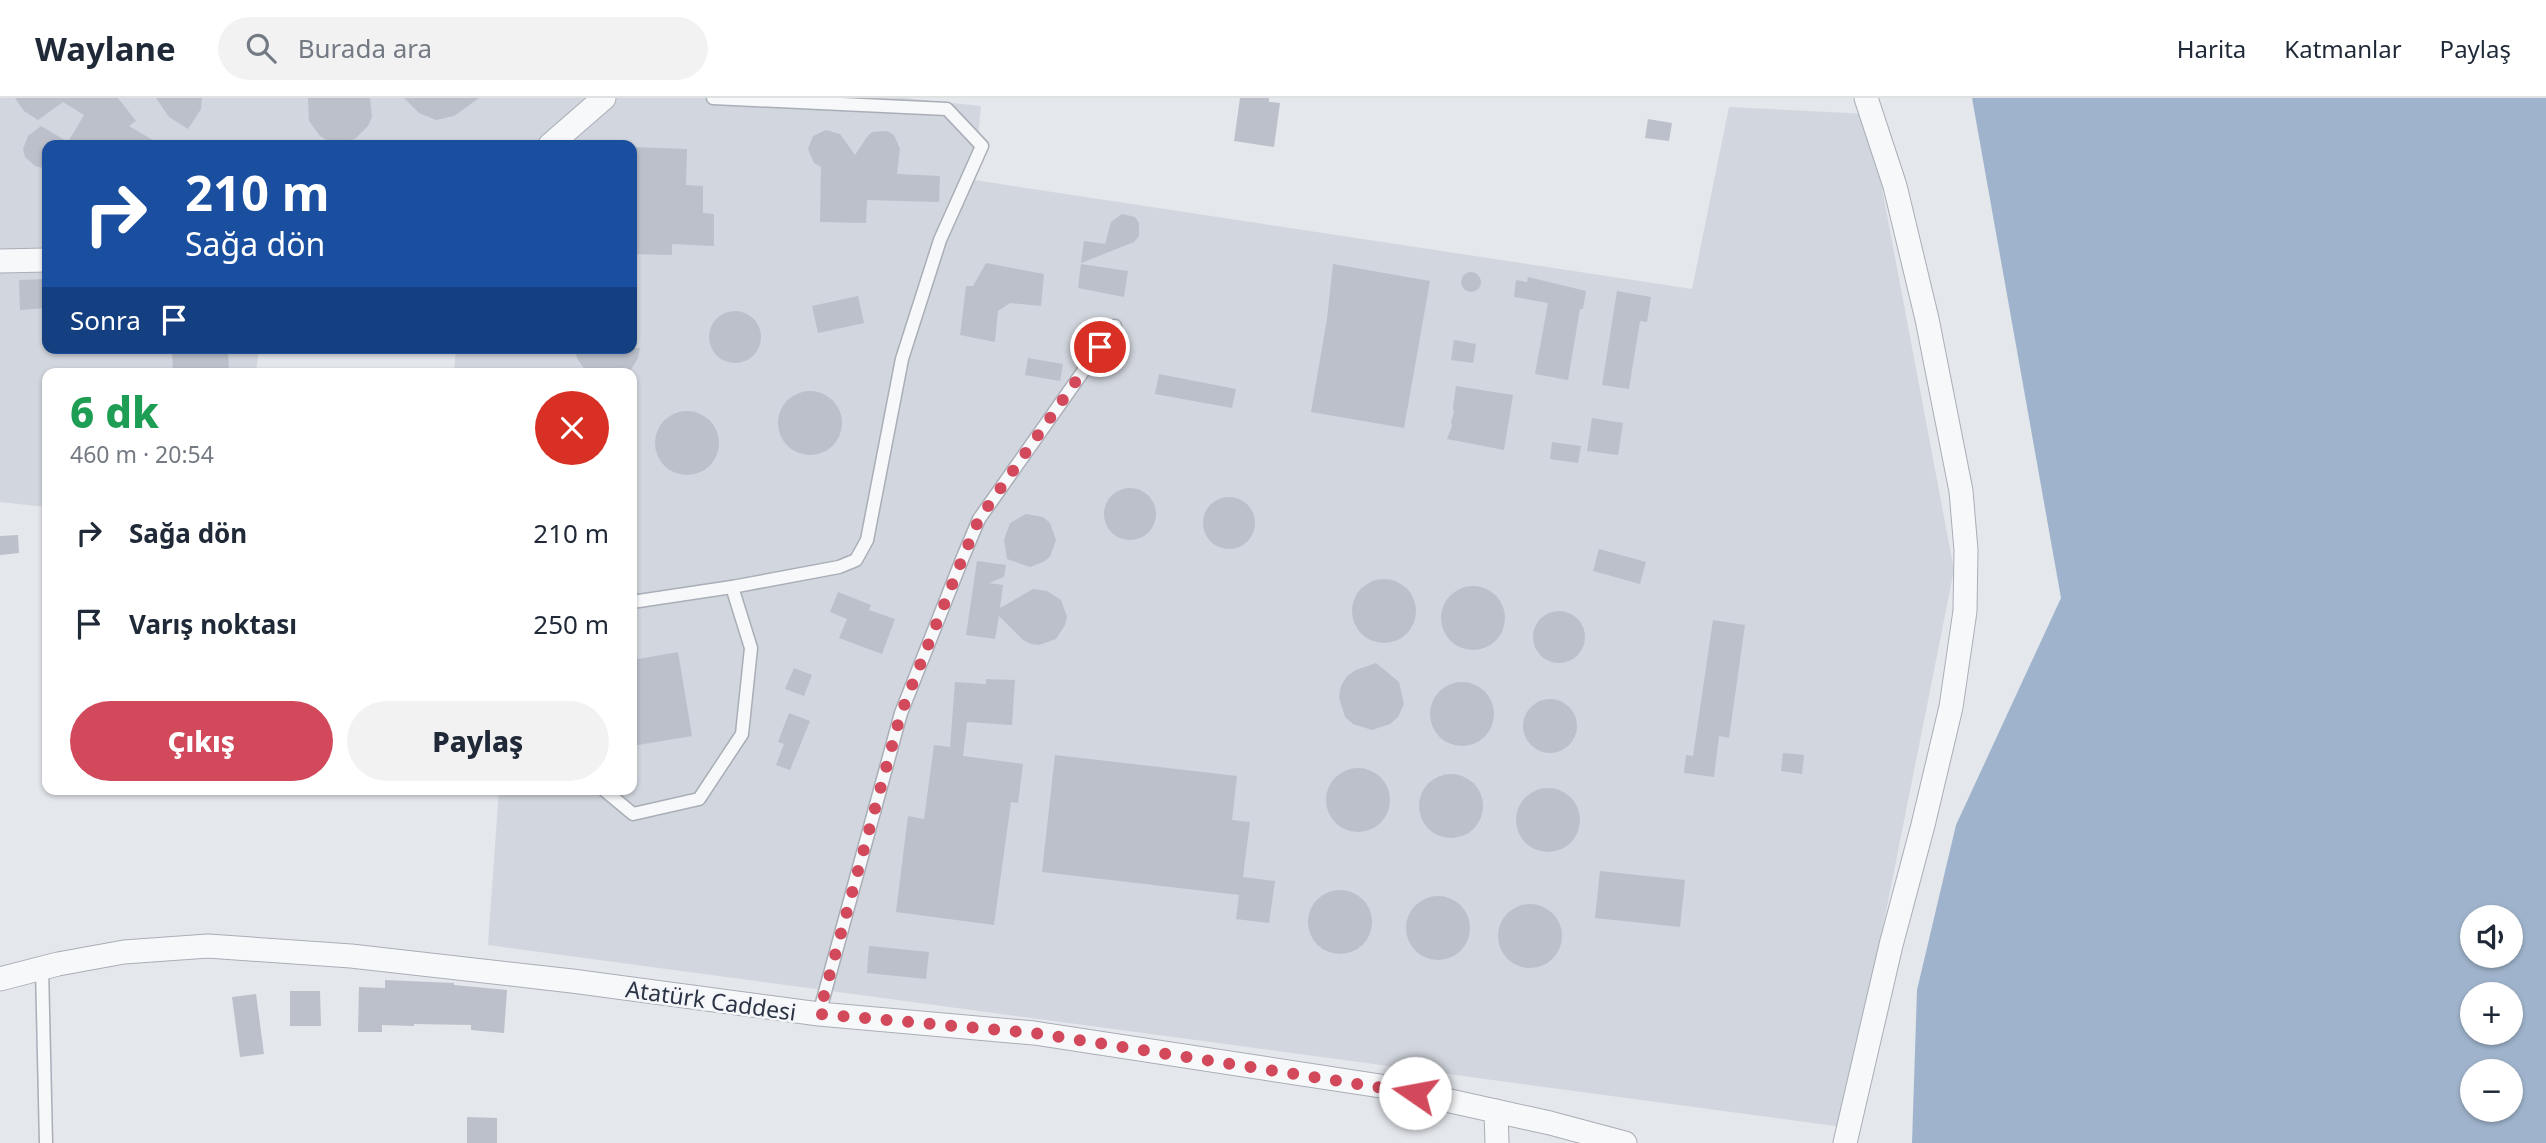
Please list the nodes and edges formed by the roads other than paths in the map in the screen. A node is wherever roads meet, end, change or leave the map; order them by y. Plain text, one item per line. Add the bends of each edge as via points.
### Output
1 (604, 98) edge
2 (713, 98) edge
3 (1866, 98) edge
4 (556, 140) edge
5 (42, 260) edge
6 (0, 261) edge
7 (1115, 326) dead end
8 (732, 587) junction
9 (637, 601) edge
10 (610, 795) edge
11 (42, 968) junction
12 (0, 979) edge
13 (819, 1014) junction
14 (1496, 1111) junction
15 (46, 1143) edge
16 (1497, 1143) edge
17 (1625, 1143) edge
18 (1845, 1143) edge

1 - 4 street
2 - 8 lane via 947,109 982,146 940,240 902,359 867,540 856,560
3 - 18 street via 1895,186 1961,491 1965,611 1951,707
5 - 6 street
7 - 13 lane via 979,519 901,713
8 - 9 lane
8 - 10 lane via 751,648 742,734 699,799 633,814
11 - 12 street, Atatürk Caddesi
11 - 13 street, Atatürk Caddesi via 124,952 208,946 351,956
11 - 15 lane
13 - 14 street, Atatürk Caddesi via 1048,1035 1387,1087
14 - 16 street
14 - 17 street, Atatürk Caddesi

